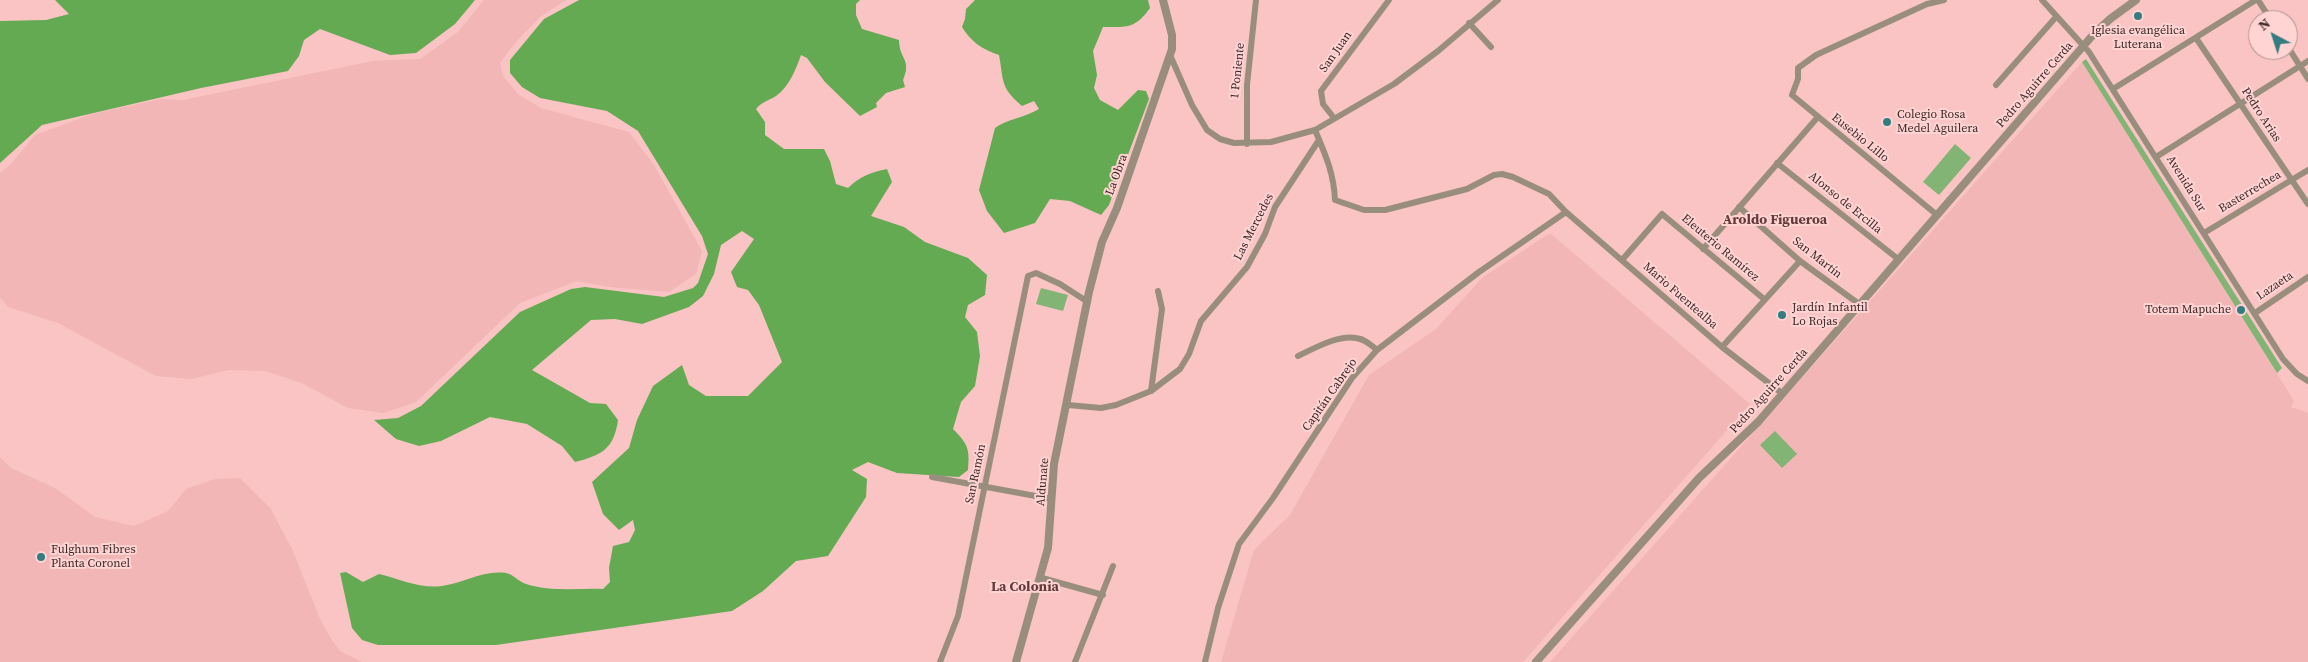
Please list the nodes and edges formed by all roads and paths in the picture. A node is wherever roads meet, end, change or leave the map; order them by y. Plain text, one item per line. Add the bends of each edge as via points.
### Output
1 (1163, 0) edge
2 (1256, 0) edge
3 (1388, 0) edge
4 (1498, 0) edge
5 (1944, 0) edge
6 (2042, 0) edge
7 (2136, 0) edge
8 (2257, 0) edge
9 (2056, 17) junction
10 (1469, 23) junction
11 (2196, 38) junction
12 (2084, 45) junction
13 (1491, 47) dead end
14 (1170, 55) junction
15 (2296, 60) edge
16 (2308, 61) edge
17 (2300, 66) junction
18 (2308, 79) edge
19 (1996, 85) dead end
20 (2113, 89) junction
21 (2241, 103) junction
22 (1334, 118) junction
23 (1817, 118) junction
24 (1315, 130) junction
25 (1319, 140) junction
26 (1246, 144) junction
27 (2156, 157) junction
28 (1778, 163) junction
29 (2308, 170) edge
30 (2291, 180) junction
31 (2308, 204) edge
32 (1740, 207) junction
33 (1566, 212) junction
34 (1937, 215) junction
35 (2204, 233) junction
36 (1703, 250) junction
37 (1622, 260) junction
38 (1898, 260) junction
39 (1800, 261) junction
40 (2308, 277) edge
41 (1158, 292) dead end
42 (1764, 299) junction
43 (1088, 302) junction
44 (1859, 304) junction
45 (2255, 313) junction
46 (1722, 347) junction
47 (1377, 350) junction
48 (1298, 356) dead end
49 (2308, 381) edge
50 (1151, 391) junction
51 (1783, 394) junction
52 (1068, 405) junction
53 (932, 477) dead end
54 (985, 486) junction
55 (1052, 499) junction
56 (1113, 566) dead end
57 (1042, 578) junction
58 (1103, 595) junction
59 (940, 662) edge
60 (1016, 662) edge
61 (1075, 662) edge
62 (1204, 662) edge
63 (1536, 662) edge

1 - 14 street, La Obra via 1172,36
2 - 26 street, 1 Poniente via 1247,85
3 - 22 street, San Juan via 1321,91 1323,104
4 - 10 street
5 - 23 street, Eusebio Lillo via 1887,22 1798,68 1792,95
6 - 9 street, Avenida Sur
7 - 12 street, Pedro Aguirre Cerda via 2106,22
8 - 11 street
9 - 12 street, Avenida Sur
9 - 19 street
10 - 13 street
10 - 22 street via 1410,73
11 - 20 street
11 - 21 street, Pedro Arias
12 - 20 street, Avenida Sur
12 - 34 street, Pedro Aguirre Cerda
14 - 26 street via 1196,114 1207,130 1220,139
14 - 43 street, La Obra via 1102,242
15 - 17 street
16 - 17 street
17 - 18 street
17 - 21 street
20 - 27 street, Avenida Sur
21 - 27 street
21 - 30 street, Pedro Arias
22 - 24 street
23 - 28 street
23 - 34 street, Eusebio Lillo
24 - 25 street
24 - 26 street via 1270,142
25 - 33 street, Mario Fuentealba via 1328,158 1336,200 1364,210 1386,210 1468,189 1502,174 1549,194
25 - 50 street, Las Mercedes via 1275,207 1247,267 1201,321 1185,362 1173,376
27 - 35 street, Avenida Sur
28 - 32 street
28 - 38 street, Alonso de Ercilla
29 - 30 street, Basterrechea
30 - 31 street, Pedro Arias
30 - 35 street, Basterrechea
32 - 36 street
32 - 39 street, San Martín
33 - 37 street, Mario Fuentealba
33 - 47 street, Capitán Cabrejo via 1479,272
34 - 38 street, Pedro Aguirre Cerda
35 - 45 street, Avenida Sur
36 - 37 street, Eleuterio Ramírez via 1662,214
36 - 42 street, Eleuterio Ramírez
37 - 46 street, Mario Fuentealba
38 - 44 street, Pedro Aguirre Cerda
39 - 42 street
39 - 44 street, San Martín
40 - 45 street, Lazaeta
41 - 50 street via 1162,308
42 - 46 street
43 - 52 street, Aldunate
43 - 54 street, San Ramón via 1036,272 1028,276
44 - 51 street, Pedro Aguirre Cerda
45 - 49 street, Avenida Sur via 2286,364
46 - 51 street, Mario Fuentealba
47 - 48 street via 1356,338 1334,341
47 - 62 street, Capitán Cabrejo via 1352,378 1239,544
50 - 52 street, Las Mercedes via 1102,408
51 - 63 street, Pedro Aguirre Cerda via 1676,504
52 - 55 street, Aldunate via 1054,464
53 - 54 street
54 - 55 street
54 - 59 street, San Ramón via 958,616
55 - 57 street, Aldunate
56 - 58 street
57 - 58 street
57 - 60 street, Aldunate
58 - 61 street

